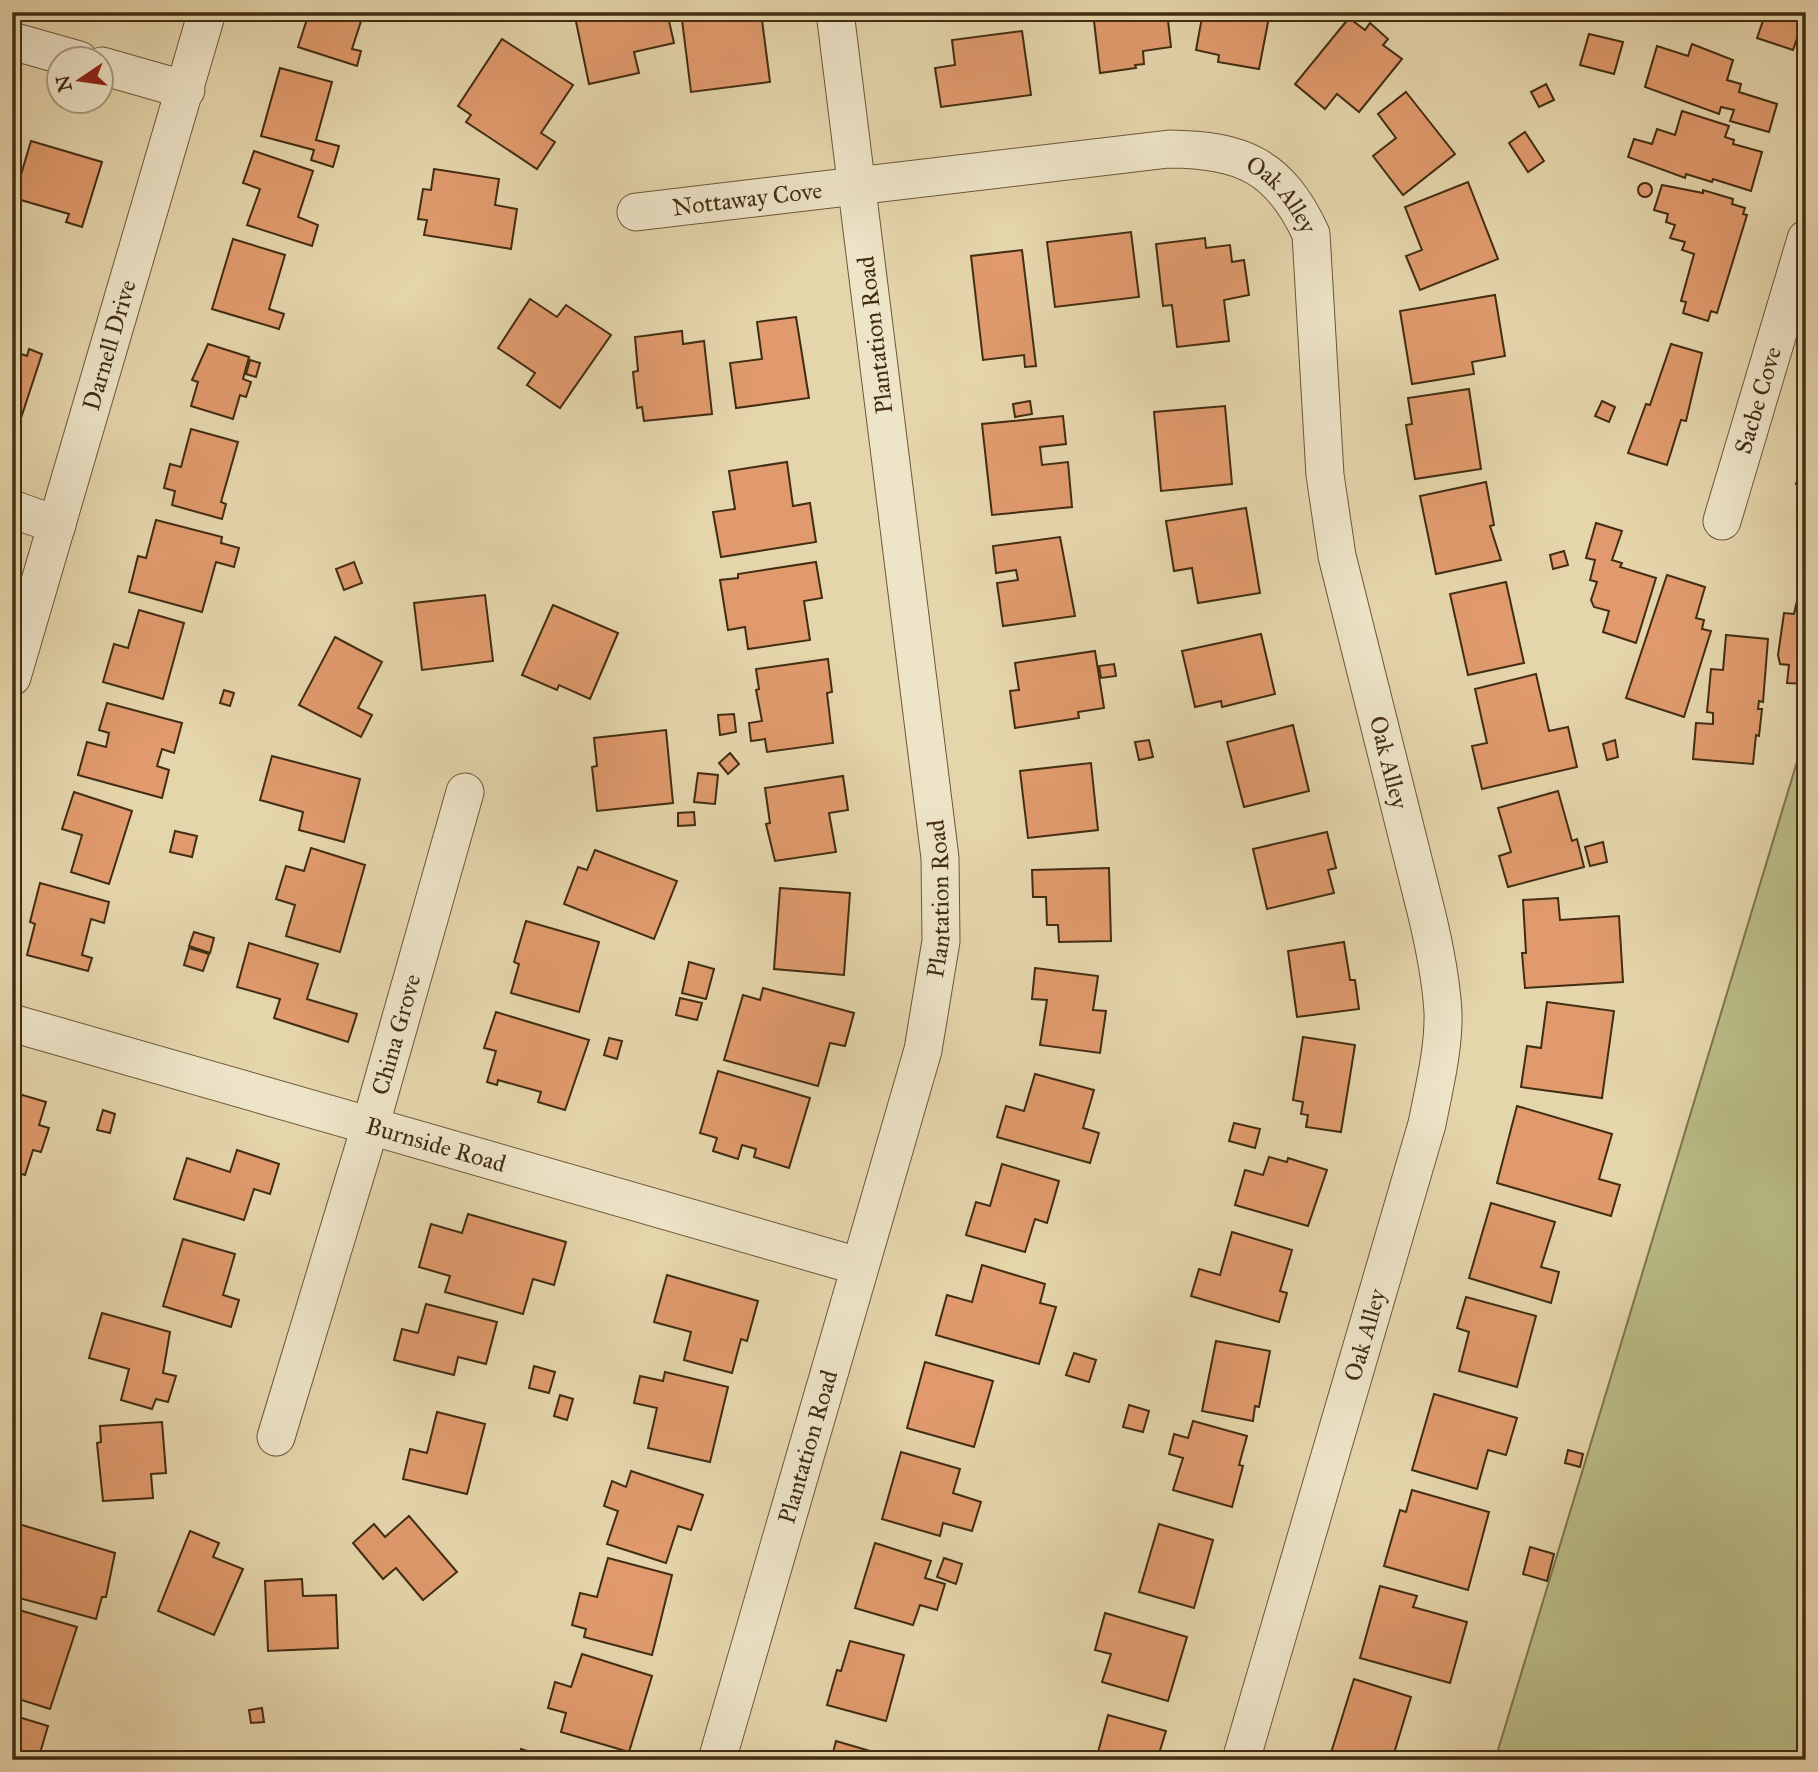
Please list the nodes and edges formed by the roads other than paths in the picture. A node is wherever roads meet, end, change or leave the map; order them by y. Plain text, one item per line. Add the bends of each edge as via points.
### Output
1 (208, 12) edge
2 (835, 12) edge
3 (12, 41) edge
4 (46, 51) edge
5 (116, 70) edge
6 (186, 90) junction
7 (857, 184) junction
8 (636, 212) dead end
9 (1806, 239) edge
10 (12, 509) edge
11 (1722, 521) dead end
12 (57, 525) junction
13 (12, 677) edge
14 (465, 792) dead end
15 (12, 1023) edge
16 (370, 1127) junction
17 (858, 1266) junction
18 (276, 1437) dead end
19 (717, 1760) edge
20 (1241, 1760) edge

1 - 6 street, Darnell Drive
2 - 7 street, Plantation Road
3 - 4 street
5 - 6 street
6 - 12 street, Darnell Drive
7 - 8 street, Nottaway Cove
7 - 17 street, Plantation Road via 940,858 941,941 923,1050
7 - 20 street, Oak Alley via 1169,149 1205,150 1232,154 1281,185 1299,207 1311,234 1325,475 1337,556 1426,911 1443,1014 1427,1124
9 - 11 street, Sacbe Cove
10 - 12 street
12 - 13 street, Darnell Drive
14 - 16 street, China Grove
15 - 16 street, Burnside Road
16 - 17 street, Burnside Road
16 - 18 street, China Grove
17 - 19 street, Plantation Road

